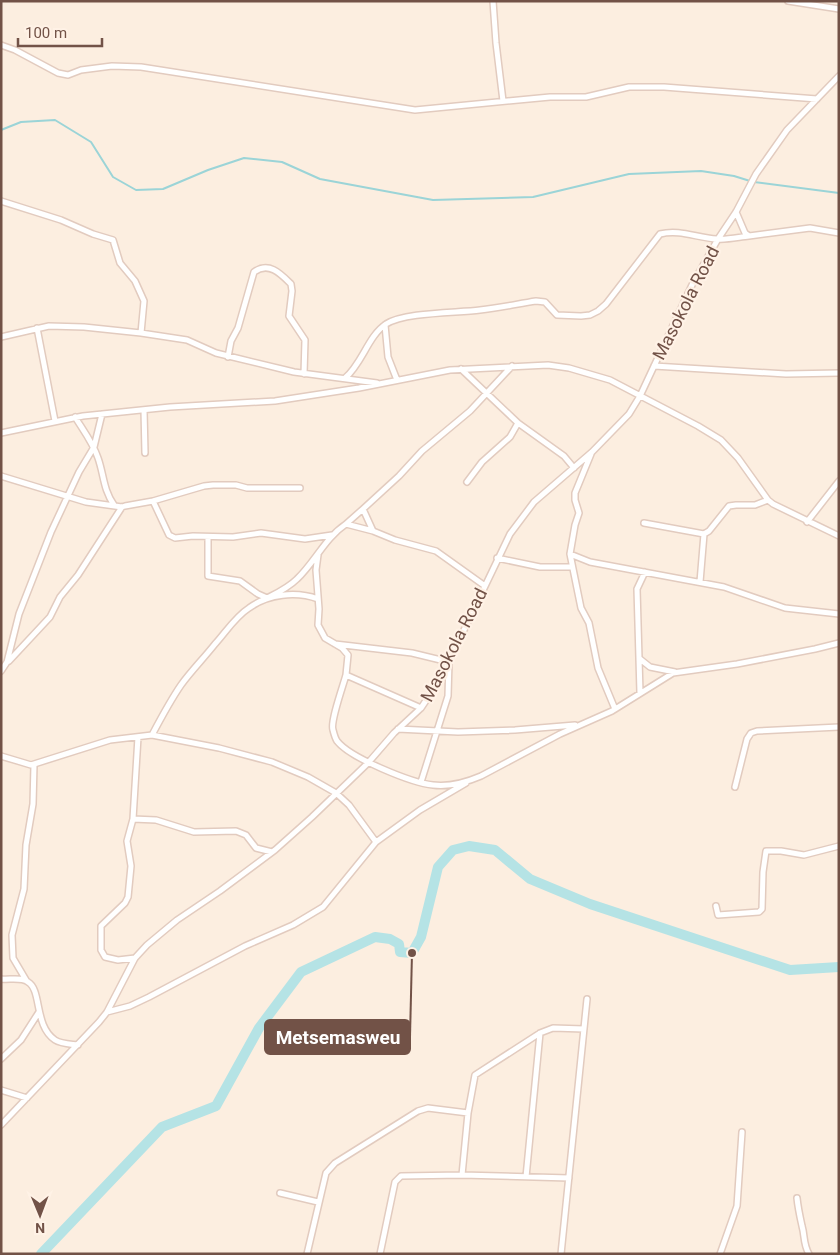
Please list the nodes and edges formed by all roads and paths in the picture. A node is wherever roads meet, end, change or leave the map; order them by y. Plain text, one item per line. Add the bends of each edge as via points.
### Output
1 (493, 1) edge
2 (788, 1) edge
3 (839, 10) edge
4 (1, 44) edge
5 (839, 76) edge
6 (817, 99) junction
7 (503, 101) junction
8 (1, 201) edge
9 (736, 212) junction
10 (839, 233) edge
11 (749, 236) junction
12 (718, 239) junction
13 (384, 325) junction
14 (36, 328) junction
15 (141, 333) junction
16 (1, 337) edge
17 (228, 357) junction
18 (512, 366) junction
19 (654, 366) junction
20 (461, 369) junction
21 (839, 373) edge
22 (304, 374) junction
23 (345, 378) junction
24 (396, 380) junction
25 (380, 384) junction
26 (485, 393) junction
27 (640, 396) junction
28 (144, 410) junction
29 (102, 414) junction
30 (75, 417) junction
31 (55, 421) junction
32 (518, 423) junction
33 (1, 433) edge
34 (94, 447) junction
35 (592, 452) junction
36 (144, 453) dead end
37 (574, 468) junction
38 (1, 476) edge
39 (839, 481) edge
40 (467, 482) dead end
41 (300, 488) dead end
42 (68, 497) junction
43 (768, 500) junction
44 (154, 501) junction
45 (114, 506) junction
46 (122, 508) junction
47 (364, 509) junction
48 (807, 522) junction
49 (644, 523) dead end
50 (346, 524) junction
51 (373, 531) junction
52 (704, 534) junction
53 (332, 535) junction
54 (839, 536) edge
55 (208, 537) junction
56 (570, 554) junction
57 (318, 555) junction
58 (497, 558) junction
59 (572, 567) junction
60 (645, 572) junction
61 (700, 582) junction
62 (485, 586) junction
63 (267, 598) junction
64 (318, 599) junction
65 (839, 614) edge
66 (839, 643) edge
67 (335, 644) junction
68 (640, 659) junction
69 (7, 662) junction
70 (449, 662) junction
71 (1, 670) edge
72 (676, 672) junction
73 (346, 675) junction
74 (640, 693) junction
75 (421, 708) junction
76 (615, 709) junction
77 (580, 724) junction
78 (839, 727) edge
79 (398, 730) junction
80 (436, 731) junction
81 (152, 735) junction
82 (138, 737) junction
83 (1, 756) edge
84 (368, 762) junction
85 (34, 765) junction
86 (421, 782) junction
87 (468, 782) junction
88 (735, 787) dead end
89 (336, 794) junction
90 (133, 818) junction
91 (376, 842) junction
92 (839, 846) edge
93 (272, 852) junction
94 (716, 906) dead end
95 (135, 958) junction
96 (1, 979) edge
97 (26, 980) junction
98 (587, 999) dead end
99 (39, 1012) junction
100 (107, 1012) junction
101 (584, 1029) junction
102 (540, 1033) junction
103 (78, 1045) junction
104 (1, 1058) edge
105 (1, 1090) edge
106 (27, 1098) junction
107 (468, 1113) junction
108 (1, 1125) edge
109 (742, 1132) dead end
110 (462, 1175) junction
111 (526, 1177) junction
112 (569, 1178) junction
113 (280, 1194) dead end
114 (797, 1198) dead end
115 (318, 1202) junction
116 (307, 1254) edge
117 (380, 1254) edge
118 (561, 1254) edge
119 (720, 1254) edge
120 (809, 1254) edge

1 - 7 street
2 - 3 street
4 - 7 street via 66,75 98,67 142,68 408,110
5 - 6 street
6 - 7 street via 629,87 586,97
6 - 9 street, Masokola Road via 787,130 756,174
8 - 15 street via 113,240 120,263 135,281 144,301
9 - 11 street
9 - 12 street, Masokola Road
10 - 11 street via 810,228
11 - 12 street
12 - 13 street via 680,232 660,234 606,304 590,315 557,314 545,302 536,301 421,315
12 - 19 street, Masokola Road via 692,285
13 - 23 street
13 - 24 street via 388,357
14 - 15 street via 61,326
14 - 16 street
14 - 31 street
15 - 17 street via 186,340
17 - 22 street
17 - 22 street via 254,272 275,269 292,287 289,316 305,340
18 - 20 street
18 - 26 street
18 - 27 street via 569,368 610,380
19 - 21 street via 786,374
19 - 27 street, Masokola Road
20 - 24 street
20 - 26 street
22 - 23 street
23 - 25 street
24 - 25 street
25 - 28 street via 274,401
26 - 32 street
26 - 47 street via 470,411 422,451
27 - 35 street, Masokola Road via 620,424
27 - 43 street via 721,440
28 - 29 street
28 - 36 street
29 - 30 street
29 - 34 street
30 - 31 street
30 - 34 street
31 - 33 street
32 - 37 street via 564,456
32 - 40 street via 510,437 482,462
34 - 42 street
34 - 45 street via 103,484
35 - 37 street, Masokola Road
35 - 56 street via 575,492 579,513
37 - 58 street, Masokola Road via 534,502
38 - 42 street
39 - 48 street
41 - 44 street via 214,485
42 - 45 street
42 - 69 street via 19,614
43 - 48 street
43 - 52 street via 755,505 729,506
44 - 46 street
44 - 55 street via 172,537
45 - 46 street
46 - 69 street via 60,597 50,617
47 - 50 street
47 - 51 street
48 - 54 street
49 - 52 street
50 - 51 street
50 - 53 street
51 - 62 street via 436,551
52 - 61 street
53 - 55 street via 304,539 261,533
53 - 57 street
55 - 63 street via 208,576 240,580
56 - 59 street
56 - 60 street via 590,562
57 - 63 street via 290,586
57 - 64 street
58 - 59 street via 540,567
58 - 62 street, Masokola Road
59 - 76 street via 581,608 589,623 598,668
60 - 61 street
60 - 68 street via 637,589
61 - 65 street via 729,588 785,608
62 - 70 street, Masokola Road
63 - 64 street via 297,594
63 - 81 street via 250,607 232,624 180,686
64 - 67 street via 319,630
66 - 72 street via 737,664
67 - 70 street via 412,653
67 - 73 street via 348,655
68 - 72 street via 650,667
68 - 74 street
69 - 71 street
70 - 75 street, Masokola Road
70 - 80 street via 448,696
72 - 74 street
73 - 75 street
73 - 84 street via 332,728 344,747
74 - 76 street
75 - 79 street, Masokola Road
76 - 77 street
77 - 80 street via 516,730
77 - 87 street
78 - 88 street via 751,733
79 - 80 street
79 - 84 street, Masokola Road
80 - 86 street
81 - 82 street
81 - 89 street via 272,762 308,777
82 - 85 street via 110,740
82 - 90 street
83 - 85 street
84 - 86 street
84 - 89 street, Masokola Road
85 - 97 street via 24,889 12,936 14,958
86 - 87 street via 436,785
87 - 91 street via 420,810
89 - 91 street via 355,811
89 - 93 street, Masokola Road
90 - 93 street via 156,820 194,832 236,831 246,835 256,848
90 - 95 street via 127,845 131,866 128,897 102,924 101,950 105,957 114,960
91 - 100 street via 323,907 149,997
92 - 94 street via 804,856 766,851 762,909 759,912 718,915
93 - 95 street, Masokola Road via 177,920
95 - 100 street, Masokola Road
96 - 97 street
97 - 99 street via 34,988
98 - 101 street
99 - 103 street via 44,1030 56,1041
99 - 104 street via 21,1040
100 - 103 street, Masokola Road
101 - 102 street via 553,1028
101 - 112 street
102 - 107 street via 474,1077
102 - 111 street
103 - 106 street, Masokola Road
105 - 106 street
106 - 108 street, Masokola Road
107 - 110 street
107 - 115 street via 428,1108 418,1111 329,1168
109 - 119 street via 736,1211
110 - 111 street
110 - 117 street via 398,1178
111 - 112 street
112 - 118 street
113 - 115 street
114 - 120 street via 804,1244
115 - 116 street

